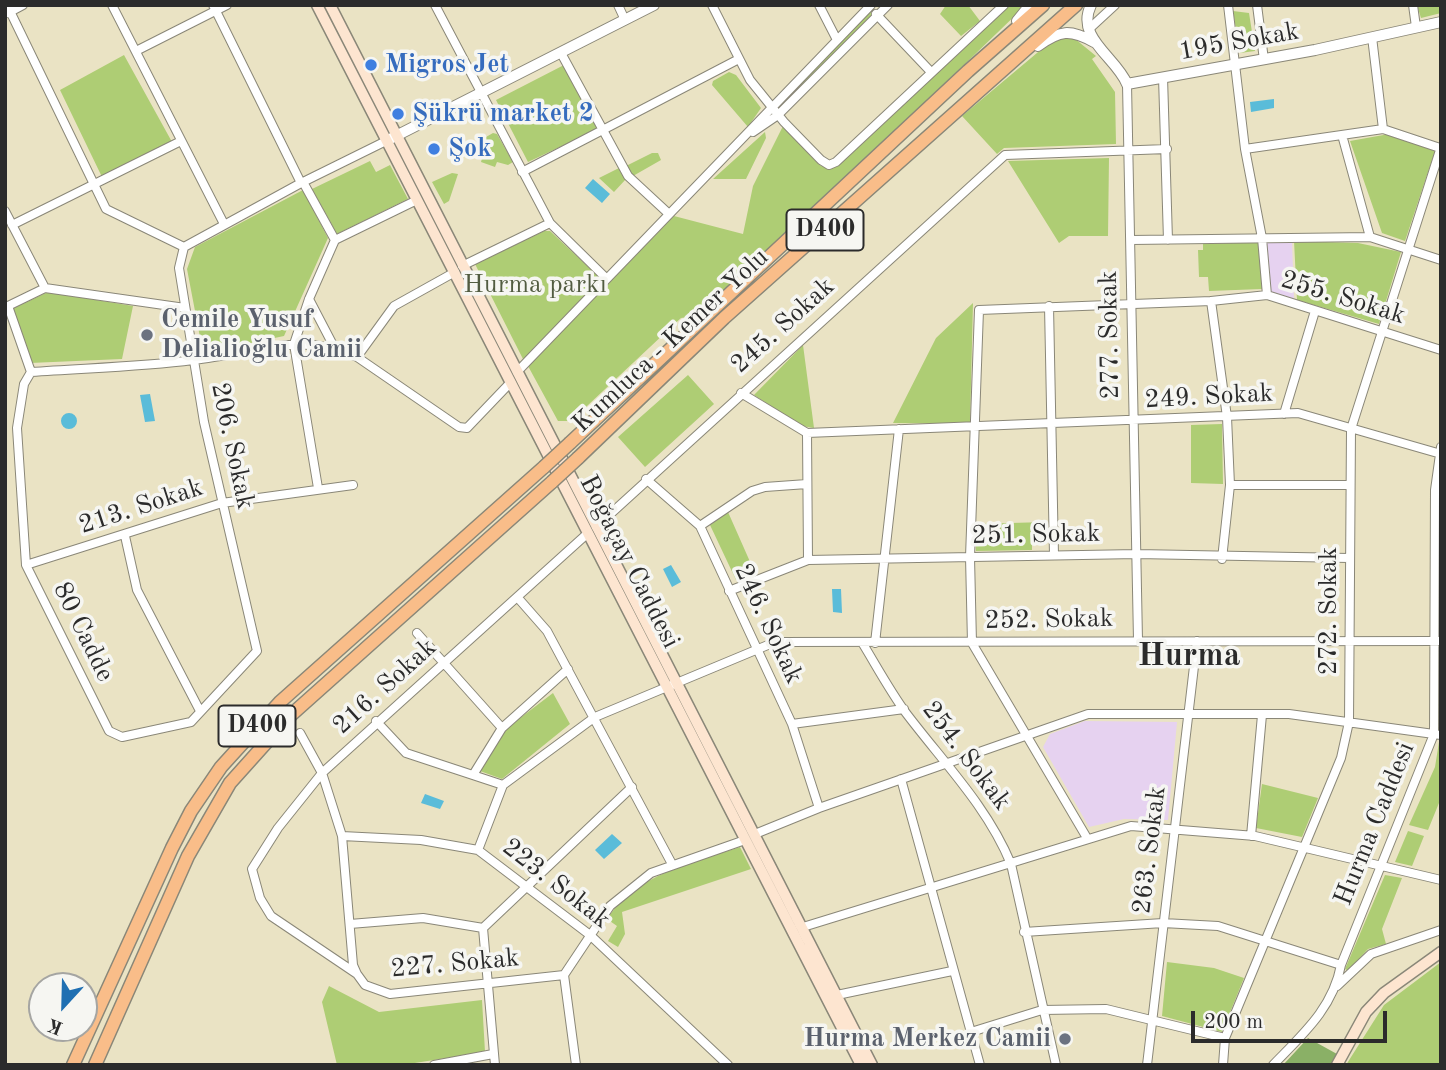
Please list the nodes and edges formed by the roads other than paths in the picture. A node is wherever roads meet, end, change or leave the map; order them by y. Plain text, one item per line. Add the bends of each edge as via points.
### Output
1 (23, 5) edge
2 (112, 5) edge
3 (227, 5) edge
4 (317, 5) edge
5 (330, 5) edge
6 (446, 5) edge
7 (618, 5) edge
8 (654, 5) edge
9 (712, 5) edge
10 (820, 5) edge
11 (888, 5) edge
12 (1004, 5) edge
13 (1030, 5) edge
14 (1043, 5) edge
15 (1076, 5) edge
16 (1091, 5) edge
17 (1115, 5) edge
18 (1228, 5) edge
19 (1257, 5) edge
20 (1413, 5) edge
21 (870, 6) edge
22 (215, 8) edge
23 (436, 8) edge
24 (7, 10) edge
25 (877, 16) junction
26 (625, 20) junction
27 (1441, 22) edge
28 (1416, 27) junction
29 (1089, 29) junction
30 (1009, 35) junction
31 (1372, 37) junction
32 (837, 40) junction
33 (1094, 41) junction
34 (135, 51) junction
35 (561, 53) junction
36 (1017, 56) junction
37 (737, 60) junction
38 (1264, 60) junction
39 (1234, 65) junction
40 (931, 72) junction
41 (1163, 77) junction
42 (1127, 84) junction
43 (480, 94) junction
44 (771, 107) junction
45 (778, 115) junction
46 (1382, 128) junction
47 (602, 131) junction
48 (749, 134) junction
49 (1342, 135) junction
50 (391, 139) junction
51 (181, 141) junction
52 (1441, 147) edge
53 (1129, 149) junction
54 (1167, 149) junction
55 (1245, 149) junction
56 (522, 172) junction
57 (302, 182) junction
58 (94, 185) junction
59 (417, 200) junction
60 (5, 211) edge
61 (669, 214) junction
62 (551, 223) junction
63 (223, 224) junction
64 (12, 225) junction
65 (1370, 237) junction
66 (1262, 238) junction
67 (335, 240) junction
68 (1130, 240) junction
69 (1168, 240) junction
70 (184, 247) junction
71 (1409, 250) junction
72 (1441, 260) edge
73 (458, 269) junction
74 (606, 278) junction
75 (45, 288) junction
76 (1267, 295) junction
77 (309, 299) junction
78 (1211, 301) junction
79 (1131, 305) junction
80 (1049, 306) junction
81 (186, 308) junction
82 (1315, 311) junction
83 (1381, 332) junction
84 (294, 344) junction
85 (333, 345) junction
86 (1441, 350) edge
87 (357, 356) junction
88 (194, 360) junction
89 (31, 372) junction
90 (514, 377) junction
91 (741, 393) junction
92 (1284, 414) junction
93 (1227, 417) junction
94 (1132, 421) junction
95 (1052, 425) junction
96 (975, 428) junction
97 (900, 429) junction
98 (1351, 429) junction
99 (807, 433) junction
100 (1440, 451) edge
101 (646, 479) junction
102 (807, 484) junction
103 (353, 485) dead end
104 (1230, 485) junction
105 (1350, 485) junction
106 (318, 488) junction
107 (222, 503) junction
108 (699, 526) junction
109 (592, 530) junction
110 (125, 536) junction
111 (1137, 554) junction
112 (1054, 555) junction
113 (970, 557) junction
114 (1222, 557) junction
115 (885, 558) junction
116 (1349, 558) junction
117 (808, 560) junction
118 (26, 565) junction
119 (729, 591) junction
120 (518, 598) junction
121 (417, 633) dead end
122 (1138, 640) junction
123 (1197, 641) junction
124 (1351, 641) junction
125 (1438, 641) edge
126 (875, 643) junction
127 (972, 643) junction
128 (863, 644) junction
129 (757, 650) junction
130 (257, 651) joint
131 (445, 661) junction
132 (568, 669) junction
133 (673, 685) junction
134 (904, 709) junction
135 (200, 711) junction
136 (1190, 715) junction
137 (1262, 715) junction
138 (595, 717) junction
139 (376, 721) junction
140 (1349, 722) junction
141 (792, 724) junction
142 (502, 728) junction
143 (300, 733) dead end
144 (1026, 734) junction
145 (1437, 735) edge
146 (946, 764) junction
147 (322, 773) junction
148 (473, 775) junction
149 (901, 779) junction
150 (503, 785) junction
151 (632, 787) junction
152 (819, 808) junction
153 (1172, 829) junction
154 (1251, 835) junction
155 (342, 836) junction
156 (750, 837) junction
157 (1087, 838) junction
158 (1304, 846) junction
159 (478, 850) junction
160 (672, 864) junction
161 (1010, 864) junction
162 (1381, 866) junction
163 (1441, 880) edge
164 (529, 886) junction
165 (932, 888) junction
166 (260, 898) joint
167 (1163, 923) junction
168 (350, 924) junction
169 (803, 927) junction
170 (483, 928) junction
171 (1441, 930) edge
172 (1024, 932) junction
173 (590, 935) junction
174 (1265, 940) junction
175 (1441, 953) edge
176 (1341, 965) junction
177 (952, 971) junction
178 (357, 974) junction
179 (564, 975) junction
180 (486, 982) junction
181 (1337, 986) junction
182 (837, 995) junction
183 (1042, 1010) junction
184 (1152, 1020) junction
185 (971, 1032) junction
186 (1225, 1038) junction
187 (493, 1054) junction
188 (73, 1065) edge
189 (95, 1065) edge
190 (434, 1065) edge
191 (495, 1065) edge
192 (576, 1065) edge
193 (728, 1065) edge
194 (861, 1065) edge
195 (872, 1065) edge
196 (980, 1065) edge
197 (1056, 1065) edge
198 (1147, 1065) edge
199 (1223, 1065) edge
200 (1273, 1065) edge
201 (1337, 1065) edge

1 - 24 street
2 - 34 street
3 - 22 street
4 - 50 main road, Boğaçay Caddesi
5 - 50 main road, Boğaçay Caddesi
6 - 23 street
7 - 26 street
8 - 26 street
9 - 37 street
10 - 32 street
11 - 25 street
12 - 40 street
13 - 30 street
14 - 30 highway, Kumluca - Kemer Yolu / D400
15 - 36 highway, Kumluca - Kemer Yolu / D400
16 - 29 street via 1086,20
17 - 29 street
18 - 39 street
19 - 38 street
20 - 28 street
21 - 25 street
21 - 32 street
22 - 34 street
22 - 57 street
23 - 43 street
24 - 58 street
25 - 40 street
25 - 45 street
26 - 35 street
27 - 28 street, 195 Sokak
28 - 31 street, 195 Sokak
29 - 33 street
30 - 188 highway, Kumluca - Kemer Yolu / D400, bridge via 544,467 280,702 221,767 191,811
31 - 38 street, 195 Sokak
31 - 46 street
32 - 44 street
33 - 36 street via 1076,32 1061,32
33 - 42 street
34 - 51 street
35 - 43 street
35 - 47 street
36 - 189 highway, Kumluca - Kemer Yolu / D400, bridge via 291,715 230,783 188,856
37 - 44 street
37 - 47 street
38 - 39 street, 195 Sokak
39 - 41 street, 195 Sokak
39 - 55 street
40 - 45 street via 833,164 821,160
41 - 42 street, 195 Sokak
41 - 54 street
42 - 53 street, 277. Sokak
43 - 50 street
43 - 56 street
44 - 45 street
44 - 48 street
45 - 48 street
46 - 49 street
46 - 52 street
47 - 56 street
47 - 61 street via 635,184
48 - 61 street
49 - 55 street
49 - 65 street
50 - 57 street
50 - 59 main road, Boğaçay Caddesi
50 - 73 main road, Boğaçay Caddesi
51 - 58 street
51 - 63 street
52 - 71 street, 272. Sokak
53 - 54 street, 245. Sokak
53 - 68 street, 277. Sokak
53 - 91 street, 245. Sokak via 1004,155
54 - 69 street
55 - 66 street
56 - 62 street
57 - 63 street
57 - 67 street
58 - 64 street
58 - 70 street via 106,209
59 - 67 street
59 - 73 main road, Boğaçay Caddesi
60 - 64 street
61 - 74 street
62 - 73 street
62 - 74 street
63 - 70 street
64 - 75 street
65 - 66 street
65 - 71 street
66 - 69 street
66 - 76 street
67 - 77 street
68 - 69 street
68 - 79 street, 277. Sokak
70 - 81 street, 206. Sokak via 179,268
71 - 72 street
71 - 83 street, 272. Sokak
73 - 87 street via 394,306
73 - 90 main road, Boğaçay Caddesi
74 - 90 street
75 - 81 street
75 - 89 street via 8,306
76 - 78 street, 255. Sokak
76 - 82 street, 255. Sokak
77 - 84 street
77 - 85 street
78 - 79 street, 255. Sokak
78 - 93 street
79 - 80 street, 255. Sokak
79 - 94 street, 277. Sokak
80 - 95 street
80 - 96 street, 255. Sokak via 979,310
81 - 88 street, 206. Sokak
82 - 83 street, 255. Sokak
82 - 92 street
83 - 86 street, 255. Sokak
83 - 98 street, 272. Sokak
84 - 85 street
84 - 88 street
84 - 106 street
85 - 87 street
87 - 90 street via 459,427 467,428
88 - 89 street
88 - 107 street, 206. Sokak
89 - 118 street, 80 Cadde via 24,384 17,428
90 - 109 main road, Boğaçay Caddesi
91 - 99 street
91 - 101 street, 245. Sokak
92 - 93 street, 249. Sokak
92 - 98 street, 249. Sokak via 1298,413
93 - 94 street, 249. Sokak
93 - 104 street
94 - 95 street, 249. Sokak
94 - 111 street, 277. Sokak
95 - 96 street, 249. Sokak
95 - 112 street
96 - 97 street, 249. Sokak
96 - 113 street
97 - 99 street, 249. Sokak
97 - 115 street
98 - 100 street, 249. Sokak
98 - 105 street, 272. Sokak
99 - 102 street
100 - 125 street, Hurma Caddesi via 1435,490
101 - 108 street, 246. Sokak
101 - 109 street, 245. Sokak
102 - 108 street via 752,491
102 - 117 street
103 - 106 street, 213. Sokak
104 - 105 street
104 - 114 street
105 - 116 street, 272. Sokak
106 - 107 street, 213. Sokak
107 - 110 street, 213. Sokak
107 - 130 street, 206. Sokak
108 - 119 street, 246. Sokak
109 - 120 street, 216. Sokak
109 - 133 main road, Boğaçay Caddesi
110 - 118 street, 213. Sokak
110 - 135 street via 137,590
111 - 112 street, 251. Sokak
111 - 114 street, 251. Sokak
111 - 122 street, 277. Sokak
112 - 113 street, 251. Sokak
113 - 115 street, 251. Sokak
113 - 127 street
114 - 116 street, 251. Sokak
115 - 117 street, 251. Sokak
115 - 126 street
116 - 124 street, 272. Sokak
117 - 119 street, 251. Sokak
118 - 135 street, 80 Cadde via 109,731 122,737 191,722
119 - 129 street, 246. Sokak
120 - 131 street, 216. Sokak
120 - 132 street via 547,631
121 - 131 street
122 - 123 street, 252. Sokak
122 - 127 street, 252. Sokak
123 - 124 street, 252. Sokak
123 - 136 street, 263. Sokak
124 - 125 street, 252. Sokak
124 - 140 street, 272. Sokak
125 - 145 street, Hurma Caddesi
126 - 127 street, 252. Sokak
126 - 128 street, 252. Sokak
127 - 144 street
128 - 129 street, 252. Sokak via 775,642
128 - 134 street, 254. Sokak
129 - 133 street, 252. Sokak
129 - 141 street, 246. Sokak
130 - 135 street, 80 Cadde
131 - 139 street, 216. Sokak
131 - 142 street
132 - 138 street
132 - 142 street
133 - 138 street, 252. Sokak
133 - 156 main road, Boğaçay Caddesi
134 - 141 street
134 - 146 street, 254. Sokak
136 - 137 street
136 - 144 street via 1088,714
136 - 153 street, 263. Sokak
137 - 140 street
137 - 154 street
138 - 150 street, 252. Sokak
138 - 151 street
139 - 147 street, 216. Sokak
139 - 148 street via 406,753
140 - 145 street
140 - 158 street, 272. Sokak via 1341,758
141 - 152 street, 246. Sokak
142 - 148 street
143 - 147 street
144 - 146 street
144 - 157 street
145 - 162 street, Hurma Caddesi
146 - 149 street
146 - 161 street, 254. Sokak via 986,812
147 - 155 street
147 - 166 street, 216. Sokak via 252,869
148 - 150 street
149 - 152 street
149 - 165 street
150 - 159 street
151 - 160 street
151 - 164 street
152 - 156 street
153 - 154 street
153 - 157 street via 1131,826
153 - 167 street, 263. Sokak
154 - 158 street
155 - 159 street, 223. Sokak via 421,839
155 - 168 street
156 - 160 street
156 - 169 main road, Boğaçay Caddesi
156 - 194 main road, Boğaçay Caddesi
157 - 161 street
158 - 162 street
158 - 174 street, 272. Sokak
159 - 164 street, 223. Sokak
160 - 173 street via 651,873 610,906
161 - 165 street
161 - 172 street, 254. Sokak
162 - 163 street
162 - 176 street, Hurma Caddesi
164 - 170 street
164 - 173 street, 223. Sokak
165 - 169 street
165 - 177 street
166 - 178 street, 227. Sokak via 271,916
167 - 172 street
167 - 174 street via 1218,926
167 - 184 street, 263. Sokak
168 - 170 street via 423,918
168 - 178 street
169 - 182 main road, Boğaçay Caddesi
170 - 180 street
171 - 181 street via 1371,954
172 - 183 street, 254. Sokak
173 - 179 street
173 - 193 street, 223. Sokak
174 - 176 street
174 - 186 street, 272. Sokak
175 - 201 main road via 1384,993 1366,1012
176 - 181 street, Hurma Caddesi
177 - 182 street
177 - 185 street
178 - 180 street, 227. Sokak via 365,985 390,994
179 - 180 street, 227. Sokak
179 - 192 street
180 - 187 street
181 - 200 street, Hurma Caddesi via 1326,1007
182 - 195 main road, Boğaçay Caddesi
183 - 184 street via 1106,1009
183 - 185 street
183 - 197 street, 254. Sokak
184 - 186 street
184 - 198 street, 263. Sokak
185 - 196 street
186 - 199 street, 272. Sokak
187 - 190 street
187 - 191 street

